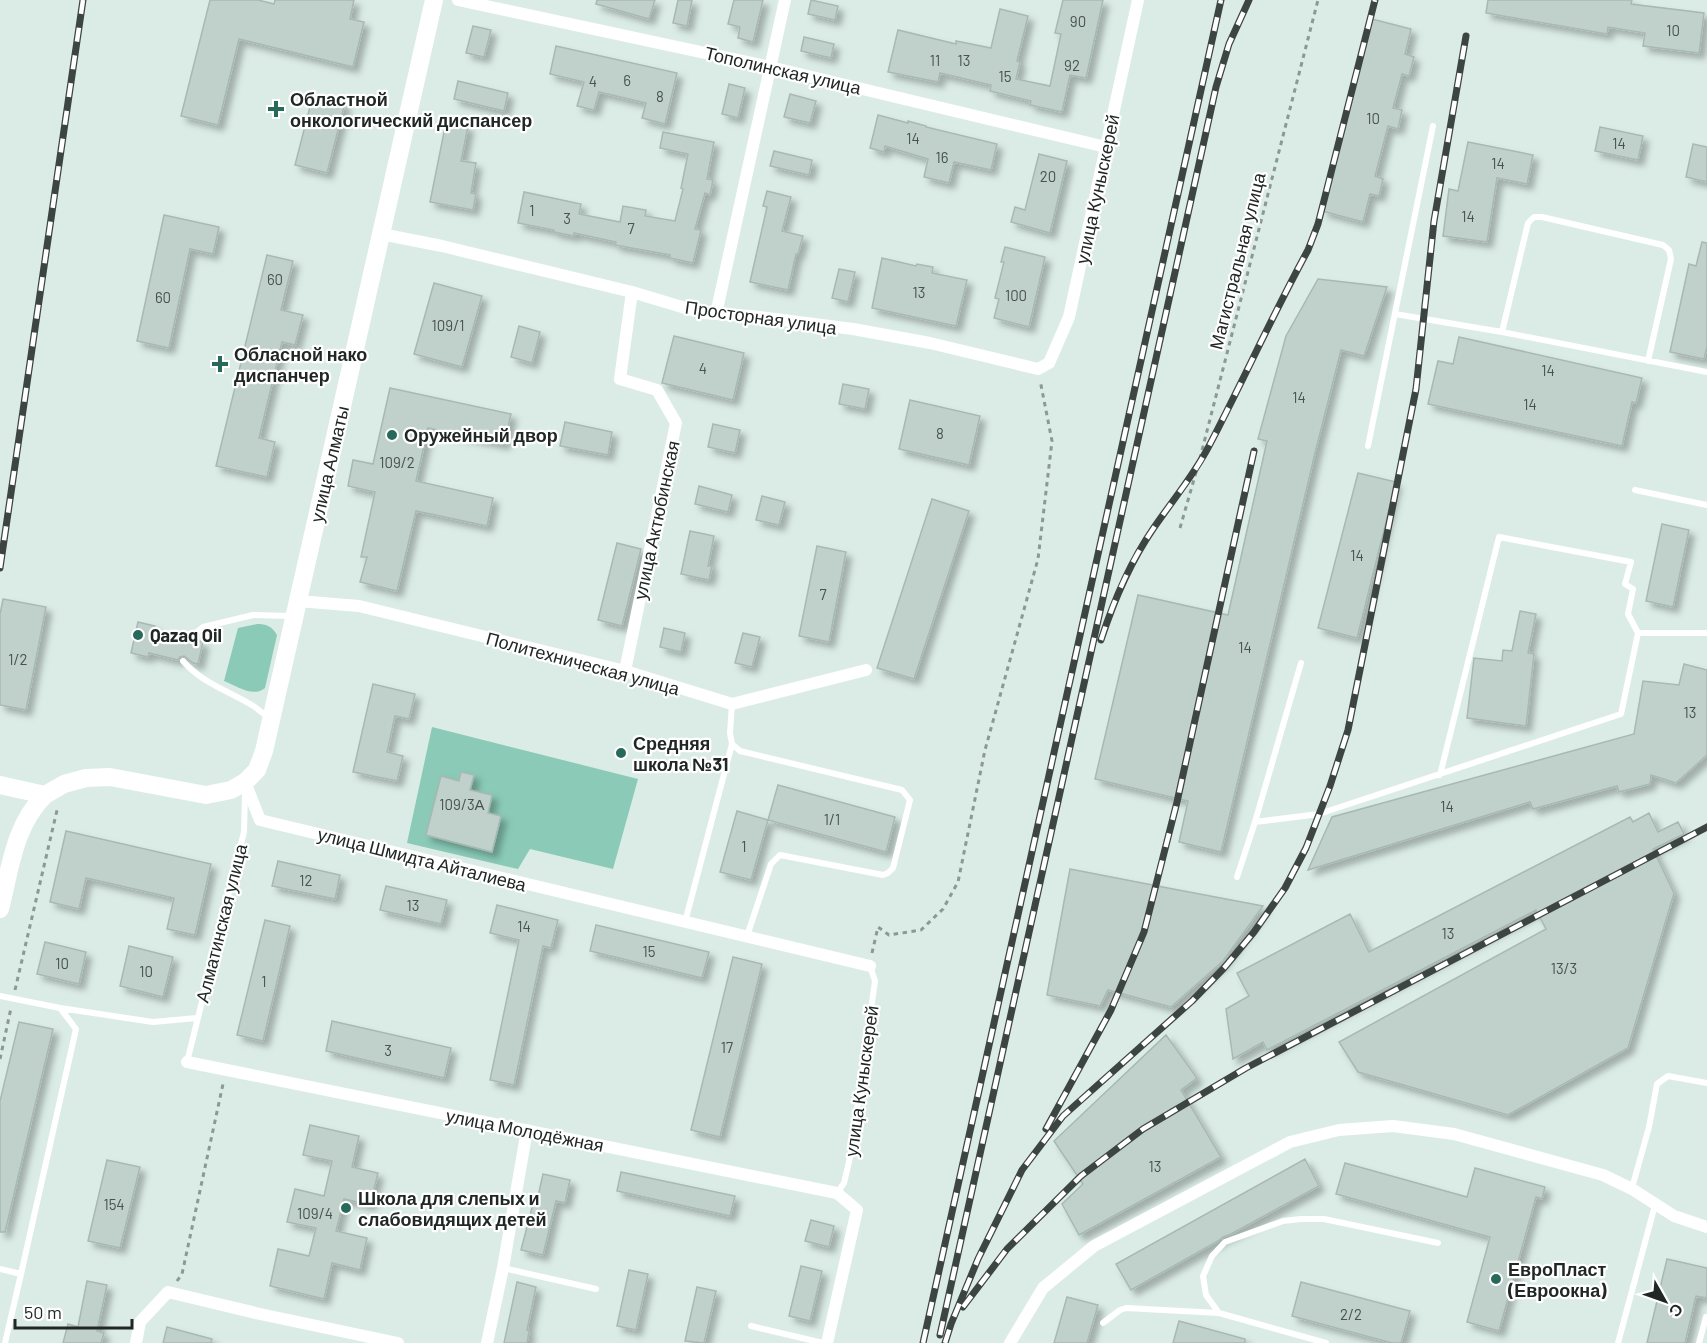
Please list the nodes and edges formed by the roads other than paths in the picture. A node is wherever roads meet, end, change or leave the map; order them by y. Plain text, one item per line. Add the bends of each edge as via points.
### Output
1 (434, 0) edge
2 (458, 0) edge
3 (785, 0) edge
4 (1138, 0) edge
5 (771, 67) junction
6 (1433, 126) dead end
7 (1106, 147) junction
8 (381, 234) junction
9 (632, 292) junction
10 (716, 314) junction
11 (1395, 314) junction
12 (1502, 332) junction
13 (1648, 361) junction
14 (1038, 369) joint
15 (1707, 372) edge
16 (1368, 446) dead end
17 (1635, 490) dead end
18 (1707, 505) edge
19 (296, 609) junction
20 (1638, 633) junction
21 (1707, 633) edge
22 (188, 639) dead end
23 (183, 661) dead end
24 (1301, 663) dead end
25 (866, 670) dead end
26 (625, 671) junction
27 (732, 704) junction
28 (271, 720) junction
29 (732, 744) junction
30 (1440, 775) junction
31 (245, 783) junction
32 (0, 785) edge
33 (45, 795) junction
34 (1256, 822) junction
35 (1237, 877) dead end
36 (0, 909) edge
37 (685, 922) junction
38 (746, 937) junction
39 (870, 966) joint
40 (0, 996) edge
41 (60, 1008) junction
42 (197, 1018) junction
43 (187, 1062) joint
44 (1707, 1083) edge
45 (527, 1130) junction
46 (1632, 1189) junction
47 (837, 1193) junction
48 (1655, 1205) junction
49 (1707, 1227) edge
50 (1438, 1243) dead end
51 (503, 1268) junction
52 (0, 1269) edge
53 (21, 1274) junction
54 (596, 1289) dead end
55 (1219, 1313) junction
56 (1707, 1318) edge
57 (1103, 1323) dead end
58 (751, 1326) dead end
59 (5, 1343) edge
60 (136, 1343) edge
61 (398, 1343) edge
62 (487, 1343) edge
63 (823, 1343) edge
64 (827, 1343) edge
65 (1010, 1343) edge
66 (1326, 1343) edge
67 (1618, 1343) edge
68 (1699, 1343) edge

1 - 8 street, улица Алматы
2 - 5 street, Тополинская улица
3 - 5 street
4 - 7 street, улица Куныскерей
5 - 7 street, Тополинская улица
5 - 10 street
6 - 11 lane
7 - 14 street, улица Куныскерей via 1069,317 1049,363
8 - 9 street, Просторная улица
8 - 19 street, улица Алматы
9 - 10 street, Просторная улица
9 - 26 street, улица Актюбинская via 621,379 657,390 676,423
10 - 14 street, Просторная улица via 853,329
11 - 12 lane
11 - 16 lane
12 - 13 lane
12 - 13 lane via 1528,223 1534,217 1542,217 1663,244 1669,250 1671,259
13 - 15 lane
17 - 18 lane
19 - 22 lane via 203,627
19 - 26 street, Политехническая улица via 359,606
19 - 28 street, улица Алматы
20 - 21 lane
20 - 30 lane via 1622,714
20 - 30 lane via 1628,614 1633,589 1625,585 1631,562 1499,537
23 - 28 lane via 193,673
24 - 34 lane
25 - 27 street
26 - 27 street, Политехническая улица
27 - 29 lane
28 - 31 street, улица Алматы via 257,770
29 - 37 lane
29 - 38 lane via 740,751 902,790 910,800 893,868 888,873 780,855 771,864
30 - 34 lane via 1319,814
31 - 33 street via 206,795 110,777 86,778
31 - 37 street, улица Шмидта Айталиева via 260,820
31 - 42 lane, Алматинская улица via 244,832
32 - 33 street
33 - 36 street via 34,805 17,838
34 - 35 lane
37 - 38 street, улица Шмидта Айталиева
38 - 39 street, улица Шмидта Айталиева
39 - 47 lane, улица Куныскерей via 874,981 851,1153 844,1184
40 - 41 lane
41 - 42 lane via 153,1022
41 - 53 lane via 76,1029
42 - 43 lane, Алматинская улица
43 - 45 street, улица Молодёжная
44 - 46 lane via 1668,1076 1657,1084
45 - 47 street, улица Молодёжная
45 - 51 street
46 - 48 street
46 - 65 street via 1603,1175 1454,1134 1393,1126 1339,1130 1290,1142 1094,1246 1043,1288
47 - 64 street, улица Молодёжная via 857,1210
48 - 49 street
48 - 67 lane
50 - 55 lane via 1324,1219 1283,1221 1225,1242 1212,1256 1203,1276 1206,1295
51 - 54 lane
51 - 62 street
52 - 53 lane
53 - 59 lane
55 - 57 lane via 1126,1308
55 - 66 lane
56 - 68 lane
58 - 63 lane
60 - 61 street via 140,1322 168,1292

